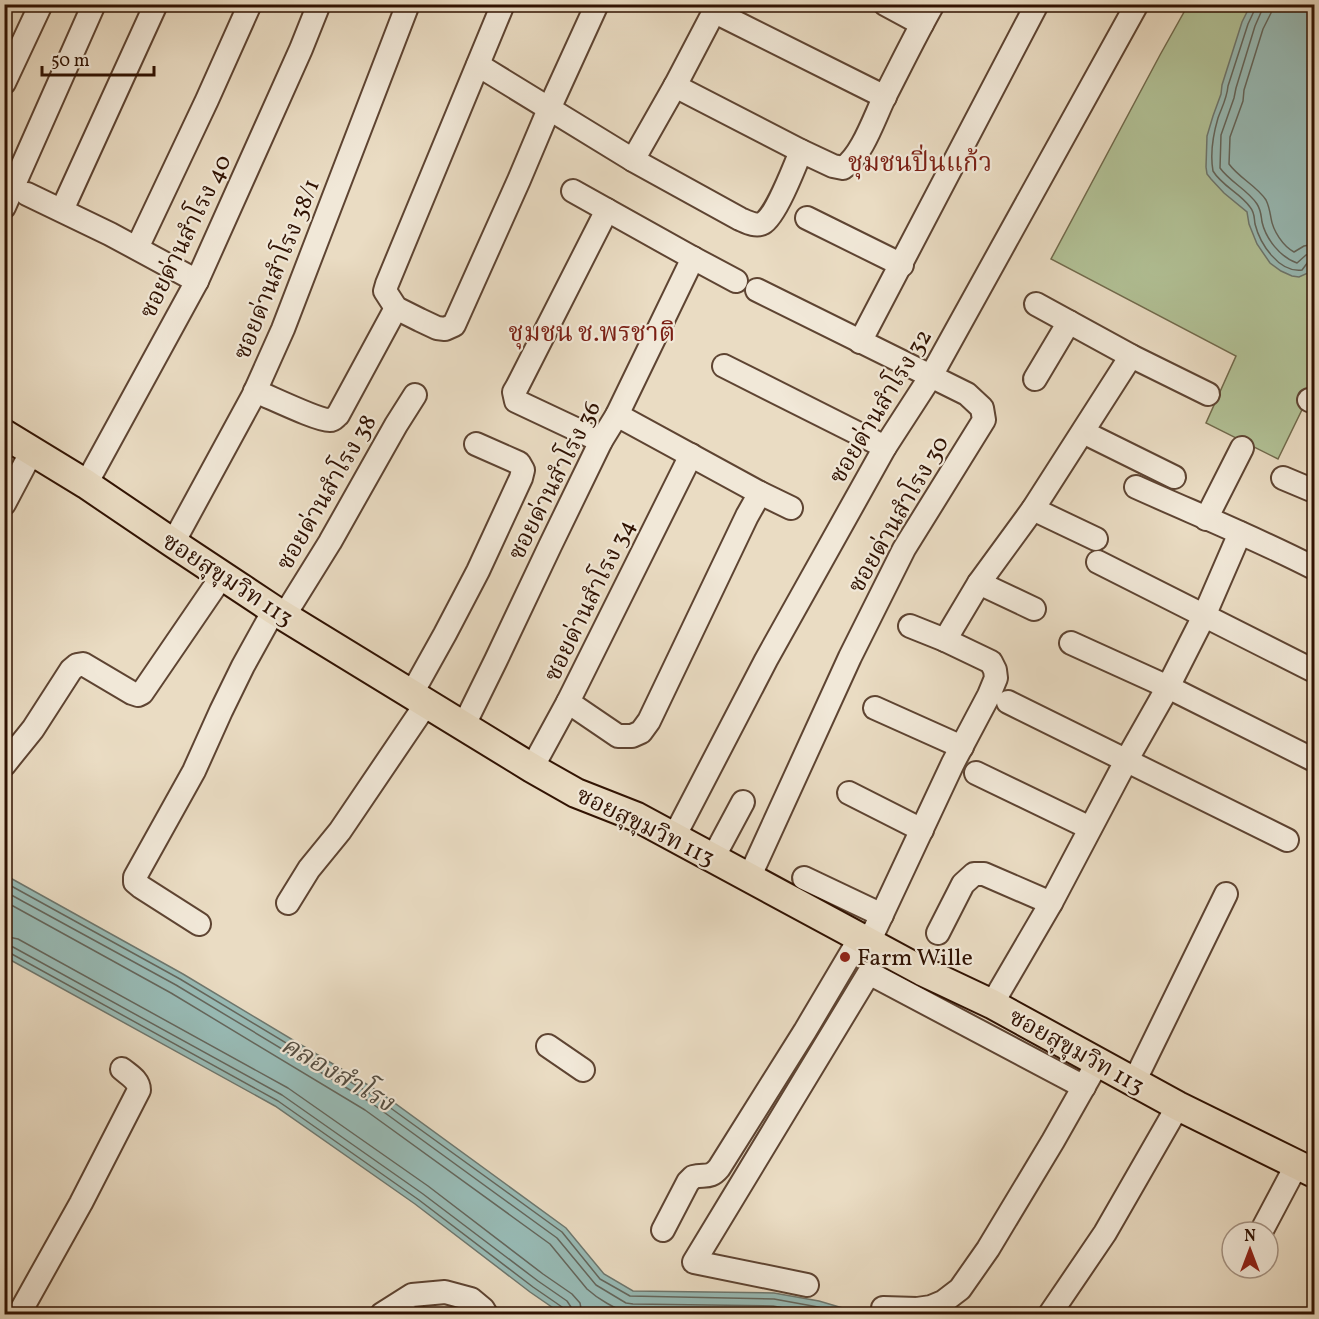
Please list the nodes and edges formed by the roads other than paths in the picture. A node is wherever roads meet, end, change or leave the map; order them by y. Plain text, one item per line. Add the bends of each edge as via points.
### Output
1 (41, 4) edge
2 (94, 4) edge
3 (156, 4) edge
4 (250, 4) edge
5 (319, 4) edge
6 (408, 4) edge
7 (502, 4) edge
8 (597, 4) edge
9 (885, 4) edge
10 (1037, 4) edge
11 (1137, 4) edge
12 (716, 8) edge
13 (928, 14) edge
14 (478, 65) junction
15 (4, 83) edge
16 (675, 86) junction
17 (885, 97) junction
18 (549, 109) junction
19 (801, 151) junction
20 (633, 160) junction
21 (573, 191) dead end
22 (12, 193) edge
23 (62, 210) junction
24 (607, 210) junction
25 (807, 218) dead end
26 (137, 248) junction
27 (693, 258) junction
28 (902, 265) junction
29 (197, 281) junction
30 (736, 281) dead end
31 (757, 290) dead end
32 (1036, 304) dead end
33 (396, 308) junction
34 (1069, 322) junction
35 (860, 342) junction
36 (1131, 356) junction
37 (724, 366) dead end
38 (931, 376) junction
39 (1035, 379) dead end
40 (255, 391) junction
41 (1208, 394) dead end
42 (414, 395) dead end
43 (616, 415) junction
44 (1083, 432) junction
45 (4, 434) edge
46 (602, 441) junction
47 (476, 444) dead end
48 (885, 447) junction
49 (1242, 448) dead end
50 (32, 451) junction
51 (691, 455) junction
52 (1174, 477) dead end
53 (1283, 478) dead end
54 (86, 484) junction
55 (1136, 488) dead end
56 (1314, 491) edge
57 (760, 493) junction
58 (4, 504) edge
59 (791, 508) dead end
60 (1033, 509) junction
61 (1206, 519) junction
62 (1240, 533) junction
63 (1096, 539) dead end
64 (172, 543) junction
65 (1098, 562) dead end
66 (1314, 568) edge
67 (222, 576) junction
68 (979, 583) junction
69 (1034, 609) dead end
70 (279, 613) junction
71 (1204, 616) junction
72 (910, 626) dead end
73 (945, 640) junction
74 (1071, 643) dead end
75 (1314, 671) edge
76 (1168, 687) junction
77 (418, 699) junction
78 (568, 702) junction
79 (1008, 702) dead end
80 (875, 708) dead end
81 (463, 727) junction
82 (962, 747) junction
83 (1314, 760) edge
84 (1126, 761) junction
85 (4, 765) edge
86 (532, 768) junction
87 (976, 773) dead end
88 (849, 793) dead end
89 (743, 802) dead end
90 (1090, 828) junction
91 (922, 830) junction
92 (674, 837) junction
93 (1287, 840) dead end
94 (713, 858) junction
95 (749, 878) junction
96 (804, 878) dead end
97 (1226, 894) dead end
98 (288, 903) dead end
99 (1051, 903) junction
100 (882, 915) junction
101 (199, 924) dead end
102 (938, 933) dead end
103 (865, 940) junction
104 (992, 1004) junction
105 (548, 1046) dead end
106 (1098, 1062) junction
107 (122, 1069) dead end
108 (583, 1070) dead end
109 (1134, 1082) junction
110 (1084, 1087) junction
111 (1178, 1106) junction
112 (1306, 1168) edge
113 (1269, 1220) edge
114 (663, 1230) dead end
115 (807, 1285) dead end
116 (883, 1308) dead end
117 (19, 1314) edge
118 (382, 1314) edge
119 (486, 1314) edge
120 (1050, 1314) edge

1 - 15 street
2 - 22 street
3 - 23 street
4 - 26 street
5 - 29 street, ซอยด่านสำโรง 40
6 - 40 street, ซอยด่านสำโรง 38/1
7 - 14 street
8 - 18 street
9 - 13 street
10 - 28 street, ซอยด่านสำโรง 32
11 - 38 street, ซอยด่านสำโรง 32
12 - 16 street
12 - 17 street
13 - 17 street
14 - 18 street
14 - 33 street via 387,284 385,291
16 - 19 street
16 - 20 street
17 - 19 street via 856,155 843,168
18 - 20 street
18 - 33 street via 454,325 437,328
19 - 20 street via 768,219 753,225
21 - 24 street
22 - 23 street
23 - 26 street
24 - 27 street
24 - 46 street via 514,397
25 - 28 street
26 - 29 street
27 - 30 street
27 - 43 street, ซอยด่านสำโรง 36
28 - 35 street, ซอยด่านสำโรง 32
29 - 54 street, ซอยด่านสำโรง 40
31 - 35 street, ซอยด่านสำโรง 30
32 - 34 street
33 - 40 street via 333,419 314,416
34 - 36 street
34 - 39 street
35 - 38 street, ซอยด่านสำโรง 30
36 - 41 street
36 - 44 street
37 - 48 street
38 - 48 street, ซอยด่านสำโรง 32
38 - 95 street, ซอยด่านสำโรง 30 via 967,394 982,408 984,420 904,549
40 - 64 street, ซอยด่านสำโรง 38/1
42 - 70 street, ซอยด่านสำโรง 38 via 330,542
43 - 46 street, ซอยด่านสำโรง 36
43 - 51 street
44 - 52 street
44 - 60 street
45 - 50 main road, ซอยสุขุมวิท 113
46 - 81 street, ซอยด่านสำโรง 36
47 - 77 street via 519,463 523,470
48 - 92 street, ซอยด่านสำโรง 32 via 766,660
49 - 61 street
50 - 54 main road, ซอยสุขุมวิท 113
50 - 58 street
51 - 57 street
51 - 78 street, ซอยด่านสำโรง 34
53 - 56 street
54 - 64 main road, ซอยสุขุมวิท 113
55 - 61 street
57 - 59 street
57 - 78 street via 641,732 618,736
60 - 63 street
60 - 68 street
61 - 62 street
62 - 66 street
62 - 71 street
64 - 67 main road, ซอยสุขุมวิท 113
65 - 71 street
67 - 70 main road, ซอยสุขุมวิท 113
67 - 85 street via 142,693 132,693 83,664 78,665
68 - 69 street
68 - 73 street
70 - 77 main road, ซอยสุขุมวิท 113
70 - 101 street, ซอยด่านสำโรง 38 via 230,693 194,771 135,877 141,887
71 - 75 street
71 - 76 street
72 - 73 street
73 - 82 street via 991,662 995,670 989,695
74 - 76 street
76 - 83 street
76 - 84 street
77 - 81 main road, ซอยสุขุมวิท 113
77 - 98 street via 340,831
78 - 86 street, ซอยด่านสำโรง 34
79 - 84 street
80 - 82 street
81 - 86 main road, ซอยสุขุมวิท 113
82 - 91 street
84 - 90 street
84 - 93 street
86 - 92 main road, ซอยสุขุมวิท 113 via 576,793 637,817
87 - 90 street
88 - 91 street
89 - 94 street
90 - 99 street
91 - 100 street
92 - 94 main road, ซอยสุขุมวิท 113
94 - 95 main road, ซอยสุขุมวิท 113
95 - 103 main road, ซอยสุขุมวิท 113
96 - 100 street
97 - 109 street
99 - 102 street via 984,874 974,874 963,884
99 - 104 street
100 - 103 street
103 - 104 main road, ซอยสุขุมวิท 113
103 - 114 street via 719,1168 714,1174 693,1177 688,1182
104 - 106 main road, ซอยสุขุมวิท 113
105 - 108 street
106 - 109 main road, ซอยสุขุมวิท 113
106 - 110 street
107 - 117 street via 139,1085 139,1090
109 - 111 main road, ซอยสุขุมวิท 113
110 - 115 street via 869,972 694,1262
110 - 116 street via 960,1289 931,1307
111 - 112 main road, ซอยสุขุมวิท 113
111 - 120 street via 1105,1233
112 - 113 street
118 - 119 street via 412,1295 445,1292 471,1299

